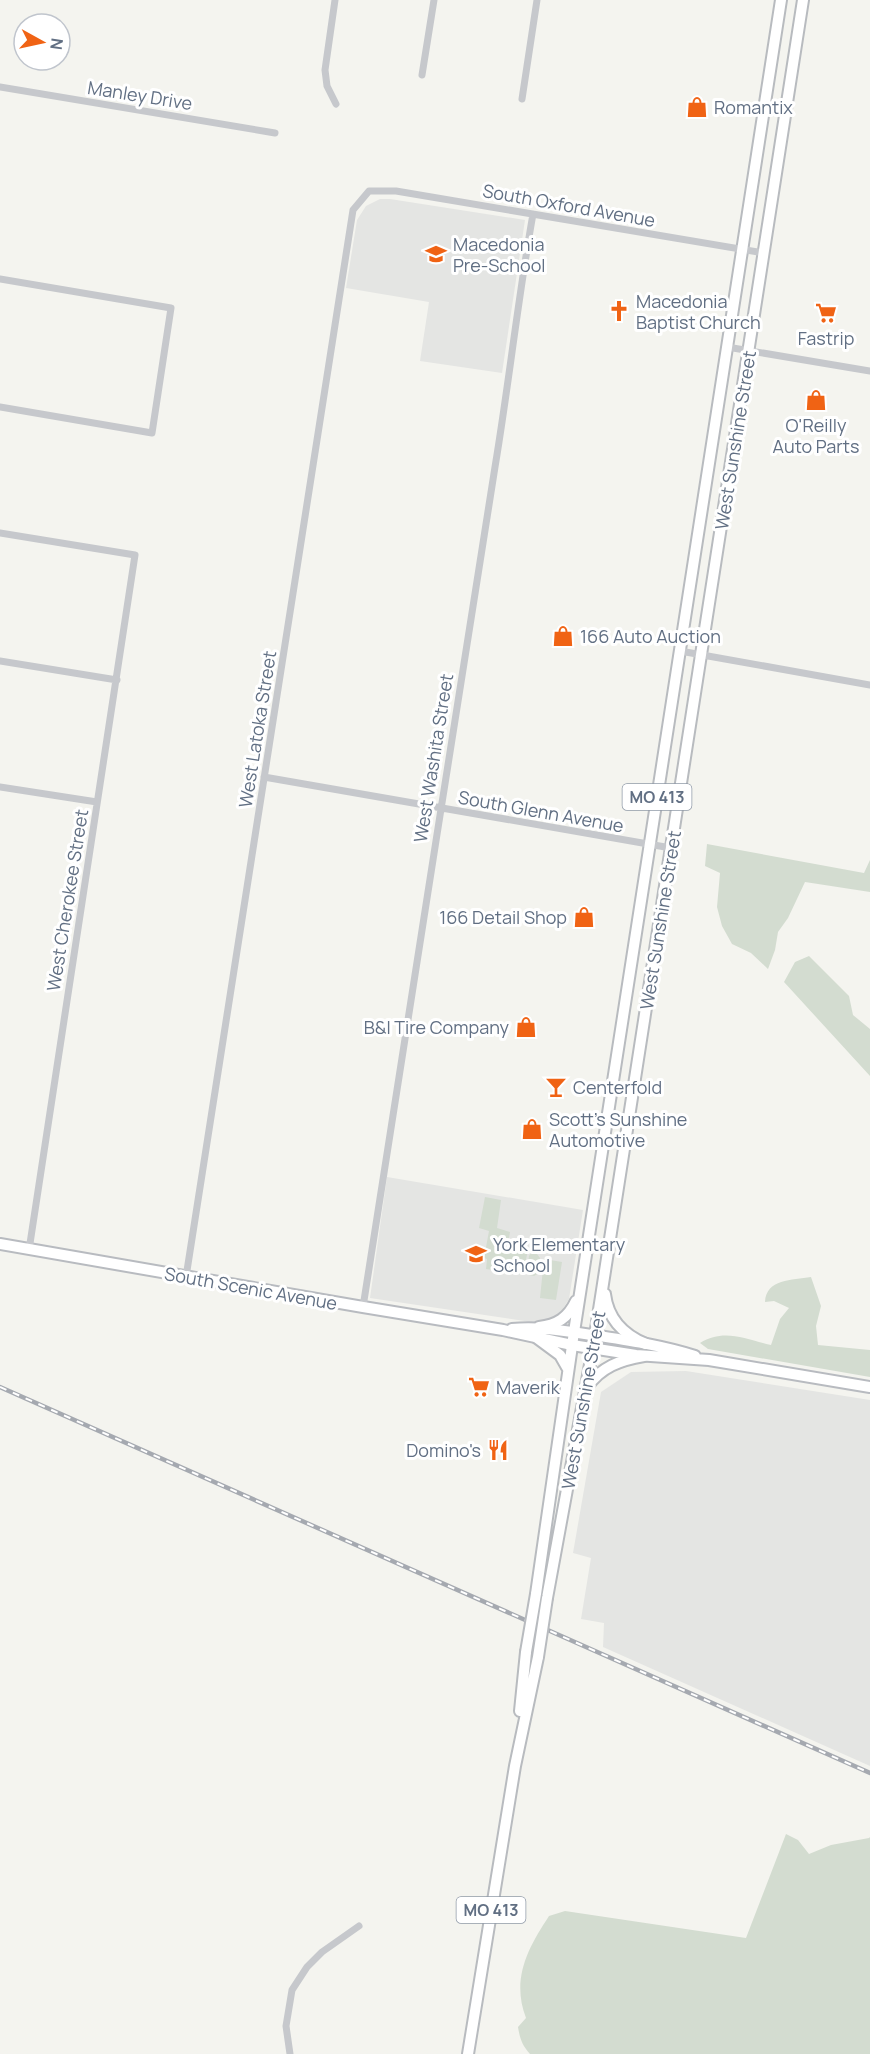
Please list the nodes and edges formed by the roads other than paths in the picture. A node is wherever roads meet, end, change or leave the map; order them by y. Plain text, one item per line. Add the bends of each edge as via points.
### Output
1 (335, 0) edge
2 (434, 0) edge
3 (537, 0) edge
4 (781, 0) edge
5 (803, 0) edge
6 (422, 75) dead end
7 (0, 87) edge
8 (522, 99) dead end
9 (336, 104) dead end
10 (275, 133) dead end
11 (369, 191) joint
12 (533, 214) junction
13 (743, 250) junction
14 (764, 253) junction
15 (0, 279) edge
16 (727, 347) junction
17 (749, 350) junction
18 (870, 371) edge
19 (0, 407) edge
20 (0, 532) edge
21 (680, 651) junction
22 (701, 655) junction
23 (0, 661) edge
24 (117, 680) junction
25 (870, 685) edge
26 (264, 777) junction
27 (0, 787) edge
28 (97, 802) junction
29 (440, 808) junction
30 (650, 845) junction
31 (671, 848) junction
32 (0, 1244) edge
33 (29, 1250) junction
34 (186, 1277) junction
35 (604, 1282) junction
36 (580, 1292) junction
37 (363, 1307) junction
38 (574, 1332) junction
39 (538, 1333) junction
40 (595, 1336) junction
41 (646, 1344) junction
42 (572, 1345) junction
43 (593, 1348) junction
44 (644, 1356) junction
45 (709, 1360) junction
46 (568, 1377) junction
47 (870, 1387) edge
48 (586, 1390) junction
49 (514, 1766) junction
50 (359, 1926) dead end
51 (290, 2054) edge
52 (468, 2054) edge

1 - 9 street via 325,70 327,86
2 - 6 street
3 - 8 street
4 - 13 main road, West Sunshine Street / MO 413
5 - 14 main road, West Sunshine Street / MO 413
7 - 10 street, Manley Drive
11 - 12 street, South Oxford Avenue via 396,191
11 - 26 street, West Latoka Street via 353,210
12 - 13 street, South Oxford Avenue
12 - 29 street, West Washita Street
13 - 14 street, South Oxford Avenue
13 - 16 main road, West Sunshine Street / MO 413
14 - 17 main road, West Sunshine Street / MO 413
15 - 19 street via 171,308 152,433
16 - 17 street
16 - 21 main road, West Sunshine Street / MO 413
17 - 18 street
17 - 22 main road, West Sunshine Street / MO 413
20 - 24 street, West Cherokee Street via 135,555
21 - 22 street
21 - 30 main road, West Sunshine Street / MO 413
22 - 25 street
22 - 31 main road, West Sunshine Street / MO 413
23 - 24 street
24 - 28 street, West Cherokee Street
26 - 29 street, South Glenn Avenue
26 - 34 street, West Latoka Street
27 - 28 street
28 - 33 street, West Cherokee Street
29 - 30 street, South Glenn Avenue
29 - 37 street, West Washita Street
30 - 31 street, South Glenn Avenue
30 - 36 main road, West Sunshine Street / MO 413
31 - 35 main road, West Sunshine Street / MO 413
32 - 33 main road, South Scenic Avenue
33 - 34 main road, South Scenic Avenue
34 - 37 main road, South Scenic Avenue
35 - 40 main road, West Sunshine Street / MO 413
35 - 41 main road via 608,1305 617,1323 627,1334
36 - 38 main road, West Sunshine Street / MO 413
36 - 39 main road via 566,1317
37 - 39 main road, South Scenic Avenue
38 - 39 main road, South Scenic Avenue
38 - 40 main road, South Scenic Avenue
38 - 42 main road, West Sunshine Street / MO 413
39 - 42 main road, South Scenic Avenue
39 - 46 main road via 564,1360
40 - 41 main road, South Scenic Avenue
40 - 43 main road, West Sunshine Street / MO 413
41 - 45 main road, South Scenic Avenue
42 - 43 main road, South Scenic Avenue
42 - 46 main road, West Sunshine Street / MO 413
43 - 44 main road, South Scenic Avenue
43 - 48 main road, West Sunshine Street / MO 413
44 - 45 main road, South Scenic Avenue
44 - 48 main road via 611,1365
45 - 47 main road, South Scenic Avenue
46 - 49 main road, West Sunshine Street / MO 413, bridge via 526,1652
48 - 49 main road, West Sunshine Street / MO 413, bridge via 538,1657
49 - 52 main road, West Sunshine Street / MO 413
50 - 51 street via 322,1952 292,1990 286,2026

